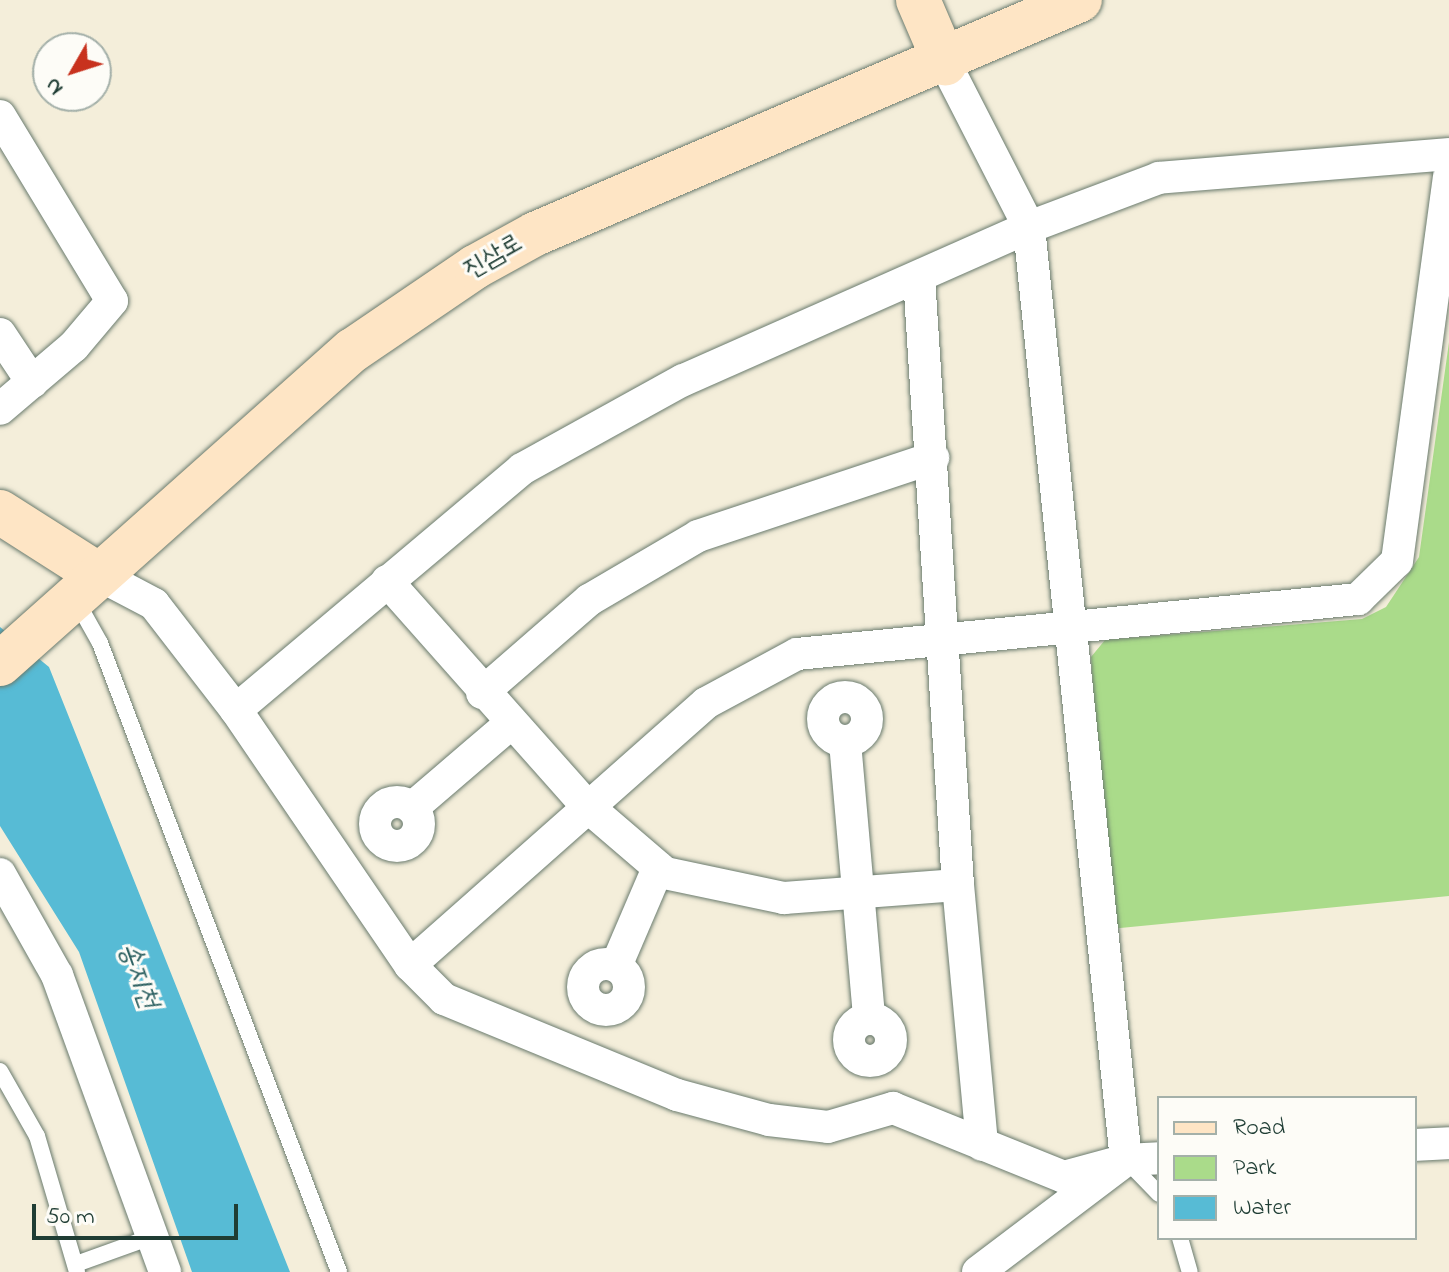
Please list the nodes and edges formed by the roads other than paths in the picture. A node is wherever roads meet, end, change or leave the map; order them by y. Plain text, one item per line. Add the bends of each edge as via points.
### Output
1 (918, 0) edge
2 (1080, 0) edge
3 (945, 63) junction
4 (4, 129) edge
5 (1449, 154) edge
6 (1449, 178) edge
7 (1029, 227) junction
8 (919, 277) junction
9 (0, 334) edge
10 (32, 382) junction
11 (0, 409) edge
12 (933, 458) junction
13 (0, 512) edge
14 (387, 581) junction
15 (76, 599) junction
16 (1075, 623) junction
17 (948, 637) junction
18 (0, 664) edge
19 (482, 693) junction
20 (236, 710) junction
21 (510, 724) junction
22 (845, 742) dead end
23 (588, 807) junction
24 (412, 808) dead end
25 (658, 868) junction
26 (0, 874) edge
27 (958, 885) junction
28 (854, 890) junction
29 (410, 965) junction
30 (616, 966) dead end
31 (869, 1019) dead end
32 (0, 1071) edge
33 (1449, 1143) edge
34 (982, 1145) junction
35 (1417, 1145) edge
36 (1157, 1158) edge
37 (1126, 1160) junction
38 (1157, 1192) edge
39 (151, 1237) junction
40 (1181, 1240) edge
41 (77, 1268) edge
42 (165, 1272) edge
43 (339, 1272) edge
44 (978, 1272) edge
45 (1190, 1272) edge

1 - 3 street
2 - 3 street, 진삼로
3 - 7 street
3 - 15 street, 진삼로 via 535,234 475,267 353,350
4 - 10 street via 112,301
5 - 7 street via 1159,178
6 - 16 street via 1397,561 1358,599
7 - 8 street
7 - 16 street
8 - 12 street
8 - 14 street via 575,436 472,508
9 - 10 street
10 - 11 street
12 - 17 street
12 - 19 street via 698,536 589,600
13 - 15 street
14 - 19 street
14 - 20 street
15 - 18 street, 진삼로
15 - 20 street via 154,604
15 - 43 lane via 100,643
16 - 17 street
16 - 37 street
17 - 23 street via 797,654 739,680
17 - 27 street
19 - 21 street
20 - 29 street
21 - 23 street
21 - 24 street
22 - 28 street
23 - 25 street
23 - 29 street
25 - 28 street via 784,898
25 - 30 street
26 - 39 street via 57,975
27 - 28 street
27 - 34 street
28 - 31 street
29 - 34 street via 444,999 677,1095 828,1127 893,1108
32 - 41 lane via 37,1136
33 - 35 street
34 - 37 street via 1064,1177
36 - 37 street
37 - 38 lane
37 - 44 street
39 - 41 lane
39 - 42 street
40 - 45 lane

